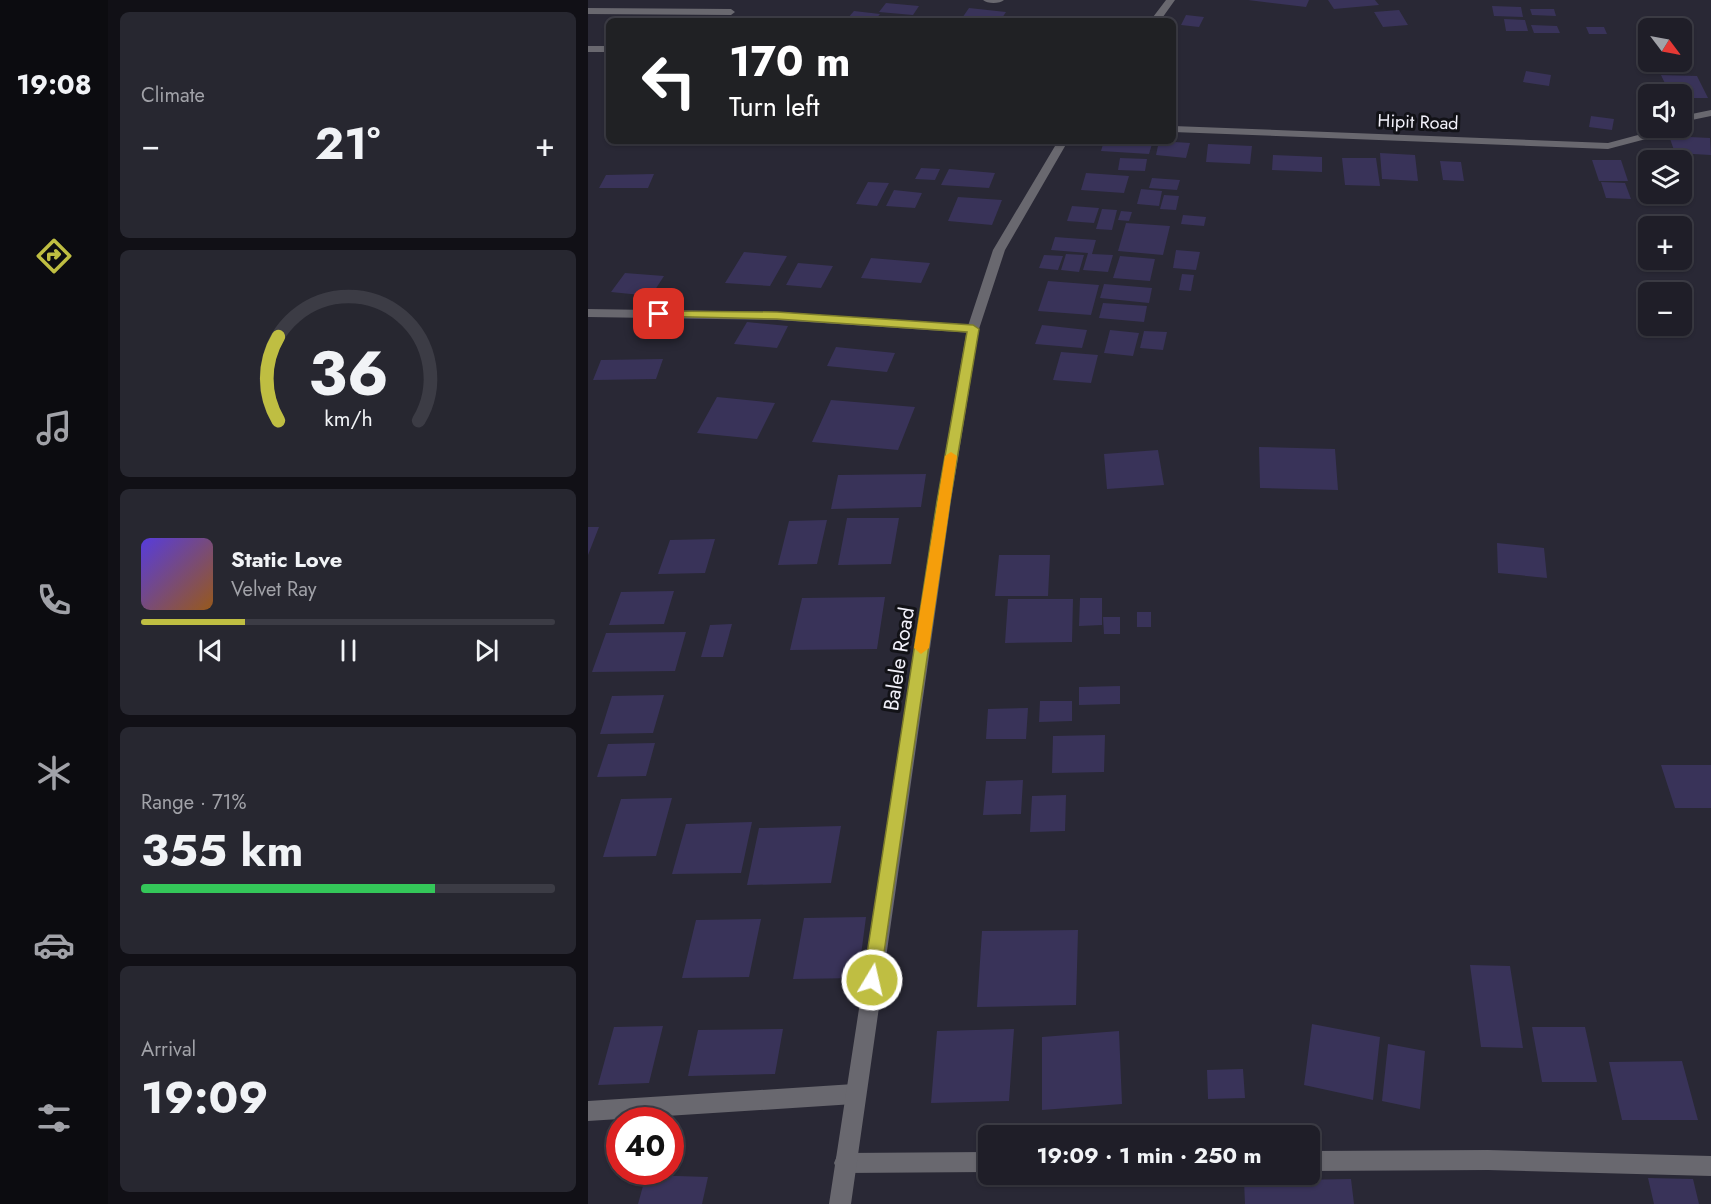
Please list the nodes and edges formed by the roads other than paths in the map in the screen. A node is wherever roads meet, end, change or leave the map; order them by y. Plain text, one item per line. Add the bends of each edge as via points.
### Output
1 (737, 0) edge
2 (987, 0) edge
3 (1000, 0) edge
4 (1171, 0) edge
5 (588, 11) edge
6 (729, 17) edge
7 (1157, 18) edge
8 (588, 48) edge
9 (606, 49) edge
10 (1711, 112) edge
11 (1692, 117) edge
12 (1176, 129) edge
13 (1638, 138) edge
14 (1061, 144) edge
15 (588, 313) edge
16 (973, 329) junction
17 (854, 1094) junction
18 (588, 1111) edge
19 (1320, 1161) edge
20 (978, 1162) edge
21 (844, 1163) junction
22 (1711, 1166) edge
23 (840, 1204) edge

1 - 6 street
2 - 3 street
4 - 7 street
5 - 6 street
8 - 9 street
10 - 11 street
12 - 13 street, Hipit Road via 1608,146
14 - 16 street, Balele Road via 999,250
15 - 16 street via 777,316
16 - 17 street, Balele Road
17 - 18 street
17 - 21 street, Balele Road
19 - 22 street via 1488,1160
20 - 21 street
21 - 23 street, Balele Road

